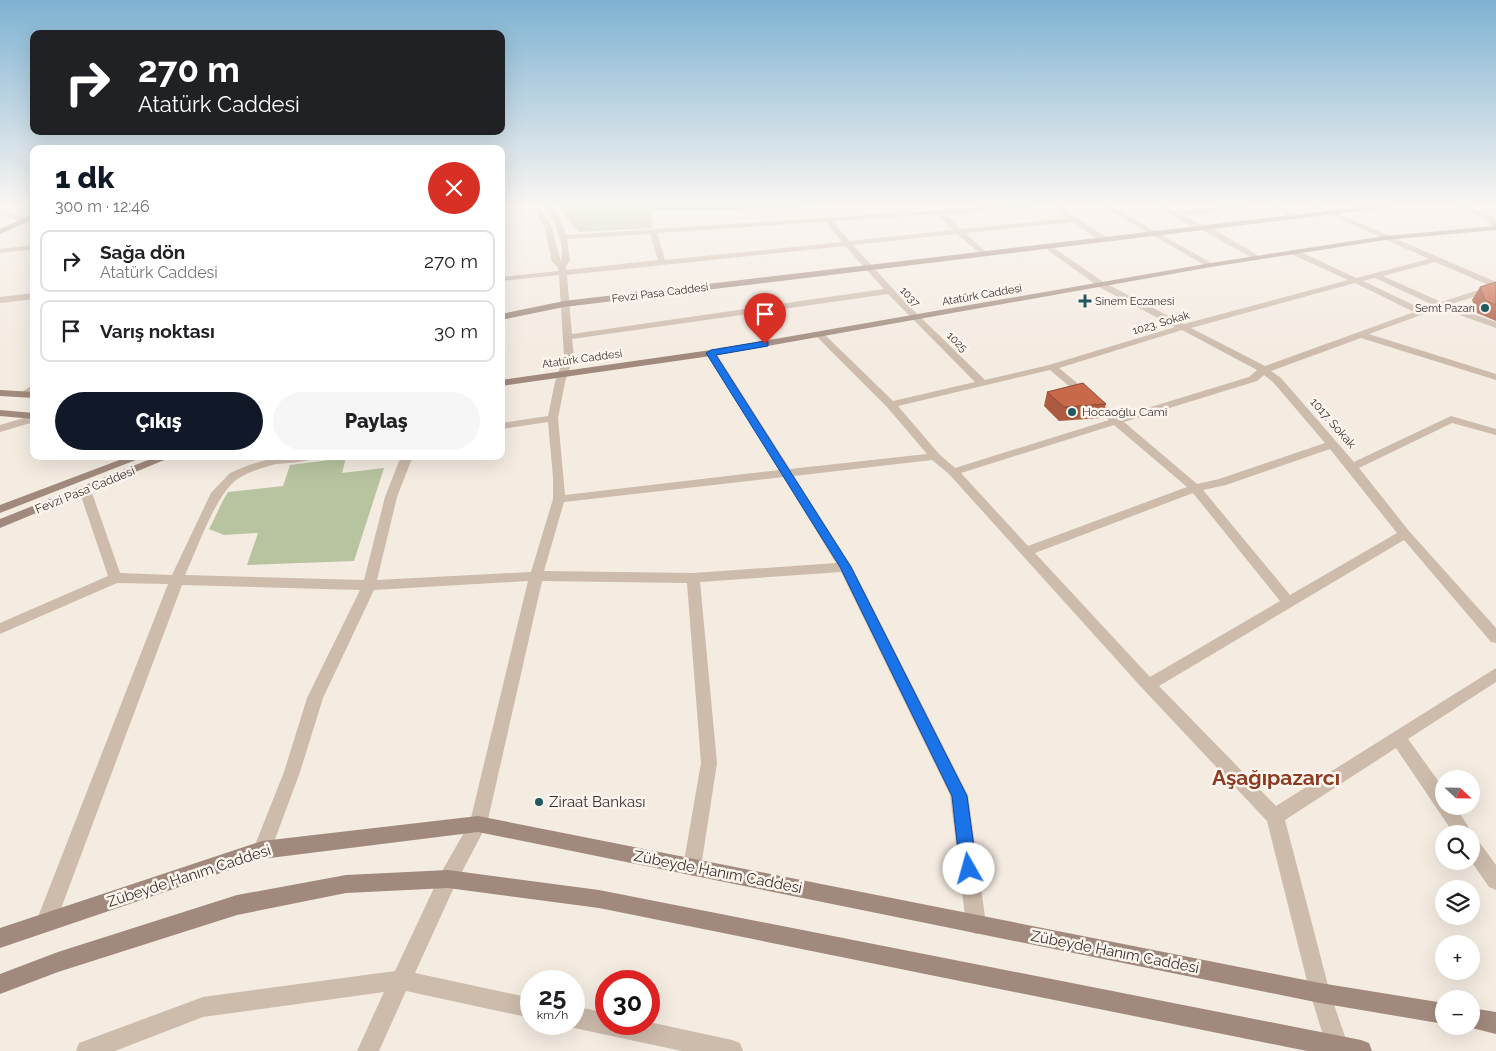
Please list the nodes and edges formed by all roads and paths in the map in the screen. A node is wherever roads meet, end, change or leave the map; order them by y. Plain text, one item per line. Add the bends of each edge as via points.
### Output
1 (555, 255) edge
2 (566, 255) edge
3 (660, 255) edge
4 (730, 255) edge
5 (857, 255) edge
6 (975, 255) edge
7 (1061, 255) edge
8 (1193, 255) edge
9 (1253, 255) edge
10 (1276, 255) edge
11 (1300, 255) edge
12 (1426, 255) edge
13 (1259, 258) junction
14 (1436, 259) junction
15 (662, 262) junction
16 (1211, 265) junction
17 (562, 269) junction
18 (868, 269) junction
19 (1377, 276) junction
20 (505, 278) edge
21 (1355, 281) junction
22 (1102, 285) junction
23 (1496, 286) edge
24 (889, 291) junction
25 (30, 296) edge
26 (0, 300) edge
27 (564, 304) junction
28 (1440, 305) junction
29 (1422, 312) junction
30 (505, 316) edge
31 (915, 318) junction
32 (1496, 325) edge
33 (1180, 328) junction
34 (820, 335) junction
35 (1362, 335) junction
36 (567, 338) junction
37 (711, 353) junction
38 (1052, 367) junction
39 (1264, 370) junction
40 (563, 373) junction
41 (1496, 377) edge
42 (505, 382) edge
43 (982, 383) junction
44 (30, 392) edge
45 (0, 393) edge
46 (891, 405) junction
47 (0, 413) edge
48 (30, 417) edge
49 (30, 418) edge
50 (553, 418) junction
51 (1118, 422) junction
52 (505, 425) edge
53 (0, 429) edge
54 (1496, 432) edge
55 (1333, 444) junction
56 (935, 456) junction
57 (130, 460) edge
58 (160, 460) edge
59 (287, 460) edge
60 (405, 460) edge
61 (1352, 467) junction
62 (953, 472) junction
63 (788, 473) junction
64 (1195, 488) junction
65 (85, 490) junction
66 (559, 499) junction
67 (0, 509) edge
68 (0, 524) edge
69 (1405, 534) junction
70 (1026, 552) junction
71 (845, 567) junction
72 (536, 576) junction
73 (115, 578) junction
74 (693, 578) junction
75 (177, 579) junction
76 (369, 584) junction
77 (1289, 603) junction
78 (0, 629) edge
79 (1496, 638) edge
80 (1496, 674) edge
81 (1148, 684) junction
82 (1398, 738) junction
83 (1435, 792) edge
84 (1275, 817) junction
85 (478, 824) junction
86 (262, 850) junction
87 (1480, 858) edge
88 (692, 867) junction
89 (448, 879) junction
90 (1496, 881) edge
91 (46, 922) junction
92 (976, 924) junction
93 (0, 938) edge
94 (401, 980) junction
95 (0, 984) edge
96 (1320, 993) junction
97 (520, 1006) edge
98 (1435, 1012) edge
99 (585, 1019) edge
100 (1480, 1020) edge
101 (1496, 1023) edge
102 (1338, 1049) edge
103 (87, 1051) edge
104 (368, 1051) edge
105 (732, 1051) edge
106 (1360, 1051) edge

1 - 17 street
2 - 17 street
3 - 15 street
4 - 15 street
5 - 18 street, 1037
6 - 18 street, Fevzi Pasa Caddesi
7 - 22 street, 1017. Sokak
8 - 16 street
9 - 13 street
10 - 13 street, Atatürk Caddesi
11 - 21 street
12 - 14 street
13 - 16 street, Atatürk Caddesi
14 - 19 street, 1023. Sokak
14 - 23 street
15 - 17 street
16 - 22 street, Atatürk Caddesi
17 - 20 street
17 - 27 street
18 - 24 street, 1037
18 - 27 street, Fevzi Pasa Caddesi
19 - 21 street, 1023. Sokak
19 - 28 street
21 - 29 street
21 - 33 street, 1023. Sokak
22 - 31 street, Atatürk Caddesi
22 - 33 street, 1017. Sokak
23 - 28 street
24 - 31 street, 1037
24 - 36 street
25 - 26 street
27 - 30 street, Fevzi Pasa Caddesi
27 - 36 street
28 - 29 street
28 - 32 street
29 - 35 street
31 - 34 street, Atatürk Caddesi
31 - 43 street, 1025
33 - 38 street, 1023. Sokak
33 - 39 street, 1017. Sokak
34 - 37 street, Atatürk Caddesi
34 - 46 street
35 - 39 street
35 - 41 street
36 - 40 street via 569,356
37 - 40 street, Atatürk Caddesi
37 - 63 street
38 - 43 street, 1023. Sokak
38 - 51 street
39 - 51 street via 1253,380
39 - 55 street, 1017. Sokak via 1277,380
40 - 42 street, Atatürk Caddesi
40 - 50 street
43 - 46 street, 1023. Sokak
44 - 45 street
46 - 56 street
47 - 48 street
49 - 53 street
50 - 52 street
50 - 66 street
51 - 62 street
51 - 64 street
54 - 61 street via 1451,419
55 - 61 street, 1017. Sokak
55 - 64 street
56 - 62 street
56 - 63 street
57 - 67 street, Fevzi Pasa Caddesi
58 - 65 street, Fevzi Pasa Caddesi
59 - 75 street via 242,471 226,482 217,493
60 - 76 street via 391,497
61 - 69 street, 1017. Sokak
62 - 70 street
63 - 66 street
63 - 71 street
64 - 70 street
64 - 77 street
65 - 68 street, Fevzi Pasa Caddesi
65 - 73 street
66 - 72 street
69 - 77 street
69 - 79 street, 1017. Sokak
70 - 81 street
71 - 74 street
71 - 92 street via 959,796
72 - 74 street
72 - 76 street
72 - 85 street
73 - 75 street
73 - 78 street
74 - 88 street via 709,763
75 - 76 street
75 - 91 street
76 - 86 street via 315,698 292,772
77 - 81 street
80 - 82 street
81 - 84 street
82 - 83 street
82 - 84 street
84 - 96 street
85 - 86 street, Zübeyde Hanım Caddesi
85 - 88 street, Zübeyde Hanım Caddesi
85 - 89 street
86 - 91 street, Zübeyde Hanım Caddesi
87 - 90 street
88 - 92 street, Zübeyde Hanım Caddesi
89 - 94 street
89 - 95 street via 346,884 237,905
89 - 102 street via 599,899
91 - 93 street, Zübeyde Hanım Caddesi
92 - 96 street, Zübeyde Hanım Caddesi
94 - 97 street
94 - 103 street via 204,1007
94 - 104 street
96 - 98 street, Zübeyde Hanım Caddesi
96 - 102 street
99 - 105 street
100 - 101 street
102 - 106 street

